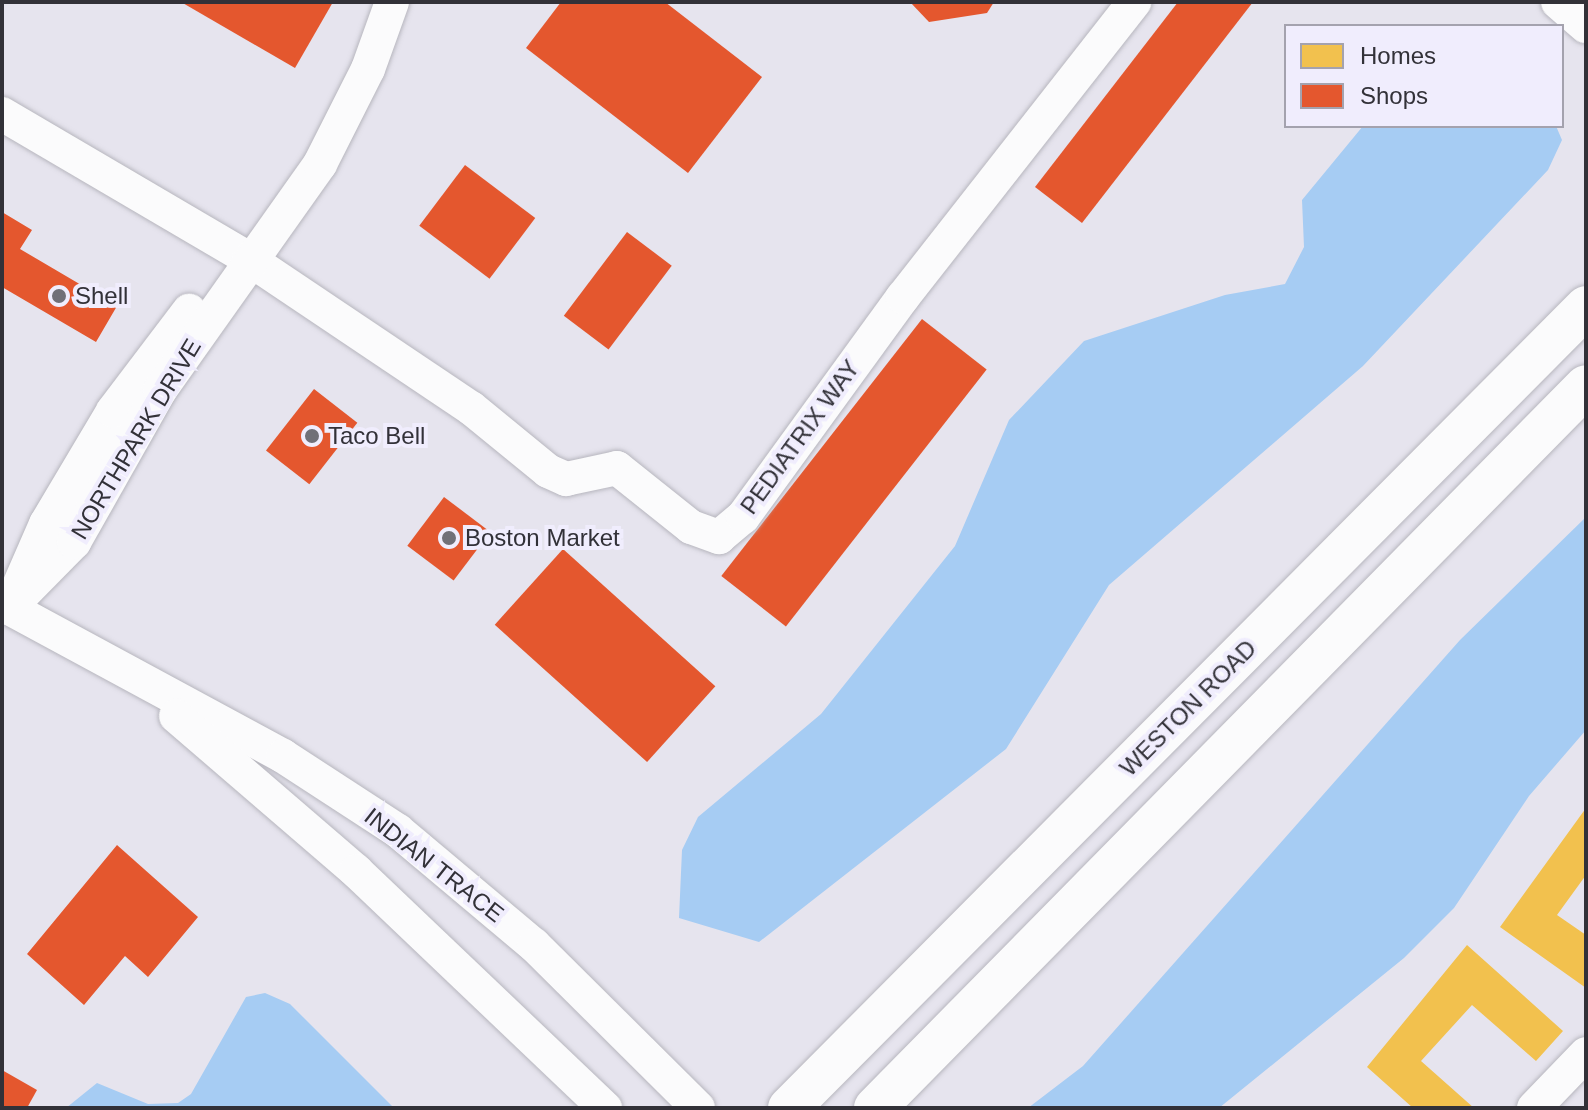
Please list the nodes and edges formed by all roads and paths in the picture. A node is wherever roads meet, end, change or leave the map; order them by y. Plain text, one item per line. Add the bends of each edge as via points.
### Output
1 (392, 2) edge
2 (1134, 2) edge
3 (1558, 2) edge
4 (1586, 26) edge
5 (2, 114) edge
6 (249, 259) junction
7 (1586, 307) edge
8 (1586, 386) edge
9 (4, 612) edge
10 (130, 677) junction
11 (1586, 1054) edge
12 (605, 1108) edge
13 (698, 1108) edge
14 (789, 1108) edge
15 (875, 1108) edge
16 (1534, 1108) edge

1 - 6 street, NORTHPARK DRIVE via 368,69 320,164
2 - 6 street, PEDIATRIX WAY via 903,297 743,517 719,537 691,527 617,468 566,479 548,471 471,408
3 - 4 street
5 - 6 street
6 - 9 street, NORTHPARK DRIVE via 160,390 74,542
7 - 14 main road, WESTON ROAD
8 - 15 main road
9 - 10 street, INDIAN TRACE
10 - 12 street, INDIAN TRACE via 356,871
10 - 13 street, INDIAN TRACE via 283,756 398,831 534,945
11 - 16 street

